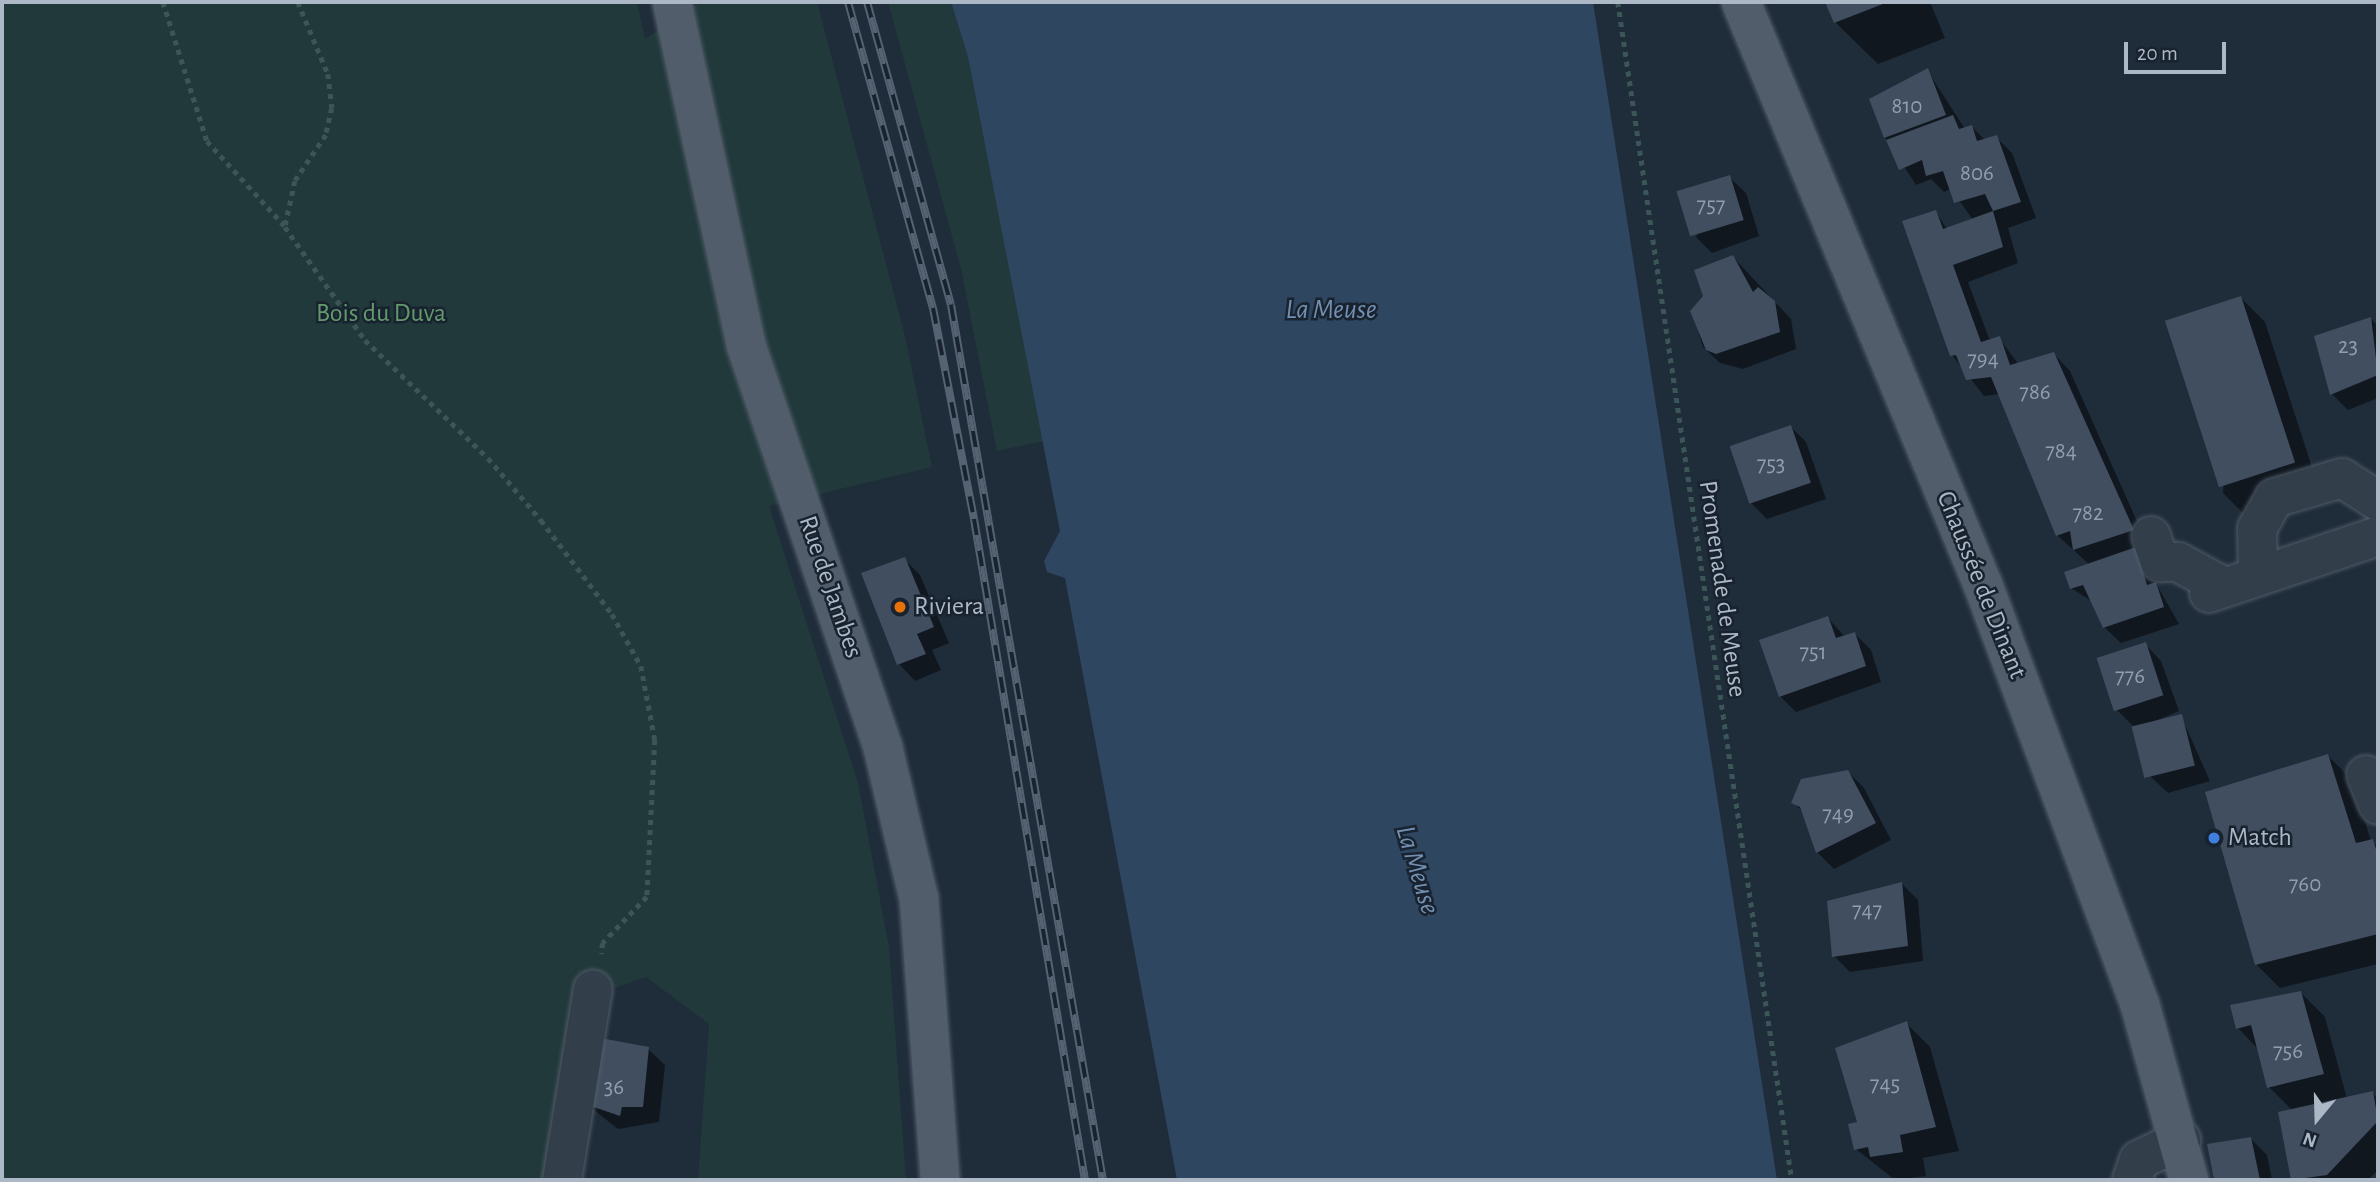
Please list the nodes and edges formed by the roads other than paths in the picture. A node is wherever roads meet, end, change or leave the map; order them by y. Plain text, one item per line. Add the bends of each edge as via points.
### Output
1 (672, 2) edge
2 (1741, 2) edge
3 (2378, 500) edge
4 (2151, 536) dead end
5 (2378, 536) edge
6 (2230, 585) junction
7 (593, 989) road end
8 (2181, 1140) junction
9 (562, 1180) edge
10 (940, 1180) edge
11 (2132, 1180) edge
12 (2189, 1180) edge

1 - 10 main road, Rue de Jambes via 746,345 879,734 919,899
2 - 8 main road, Chaussée de Dinant via 1983,585 2140,1004
3 - 6 street via 2342,478 2274,498
4 - 6 street via 2160,562 2178,562
5 - 6 street
7 - 9 street
8 - 11 street via 2139,1160
8 - 12 main road, Chaussée de Dinant

